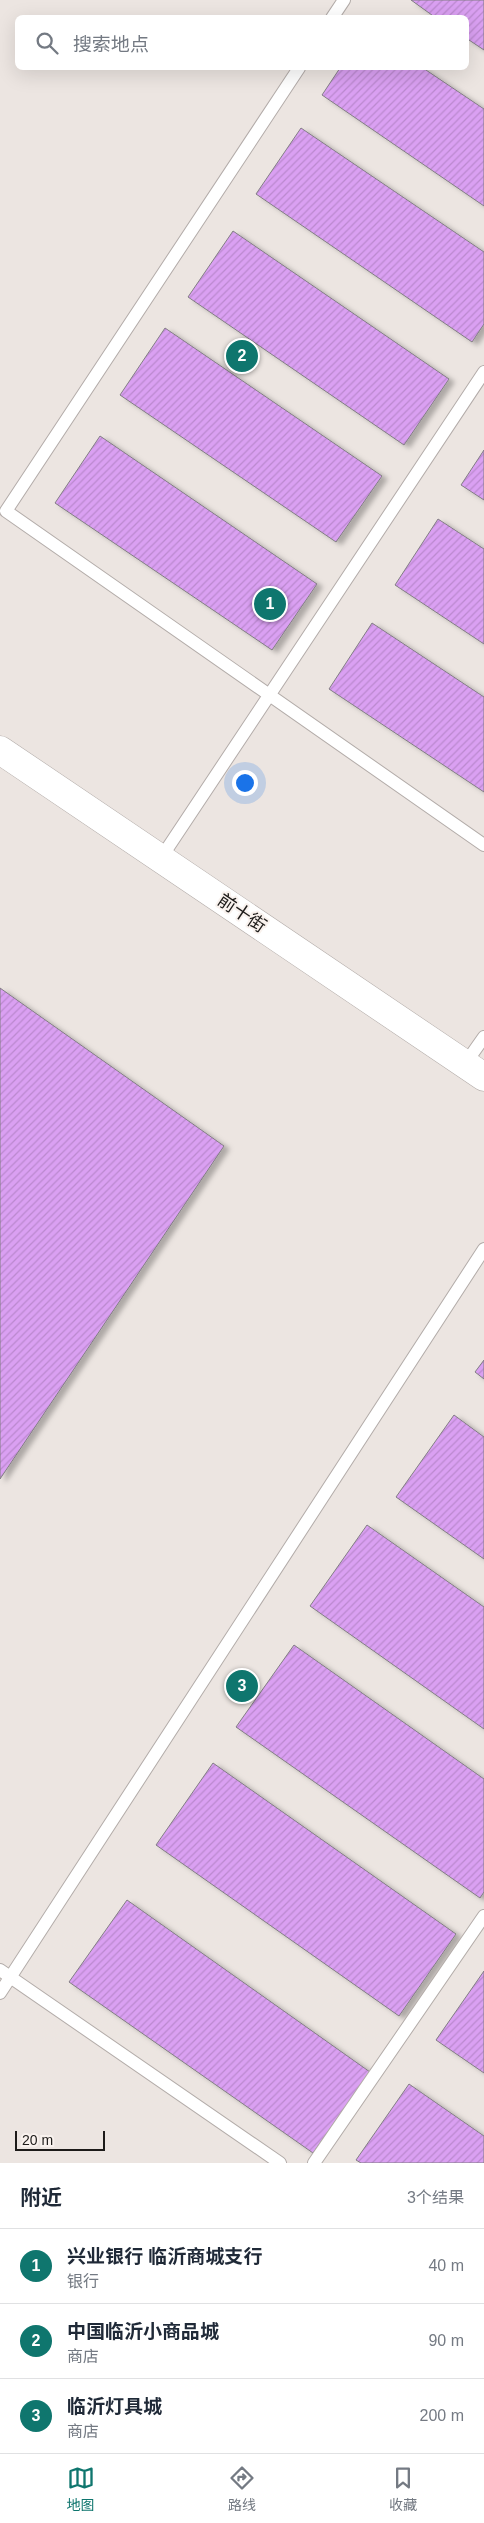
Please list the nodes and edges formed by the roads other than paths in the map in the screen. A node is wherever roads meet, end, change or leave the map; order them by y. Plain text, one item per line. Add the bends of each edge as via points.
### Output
1 (344, 0) edge
2 (334, 15) edge
3 (298, 70) edge
4 (484, 372) edge
5 (270, 694) junction
6 (0, 750) edge
7 (484, 845) edge
8 (161, 858) junction
9 (484, 1037) edge
10 (475, 1070) edge
11 (484, 1249) edge
12 (484, 1916) edge
13 (0, 1970) edge
14 (11, 1978) junction
15 (0, 1993) edge
16 (280, 2163) edge
17 (314, 2163) edge

1 - 2 lane
3 - 5 lane via 6,511
4 - 5 lane
5 - 7 lane
5 - 8 lane
6 - 8 main road, 前十街
8 - 10 main road, 前十街
9 - 10 lane
11 - 14 lane
12 - 17 lane
13 - 14 lane
14 - 15 lane
14 - 16 lane

